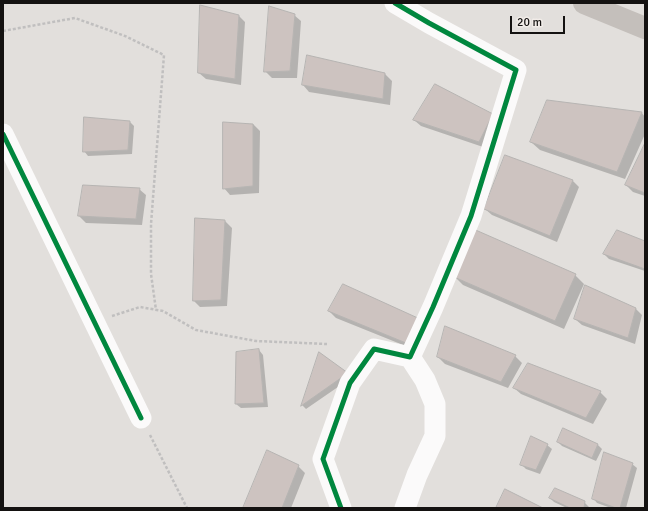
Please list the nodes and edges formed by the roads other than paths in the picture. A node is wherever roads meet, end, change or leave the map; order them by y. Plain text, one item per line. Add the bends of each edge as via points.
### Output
1 (395, 3) edge
2 (584, 3) edge
3 (645, 28) edge
4 (3, 134) edge
5 (410, 357) junction
6 (141, 418) road end
7 (341, 508) edge
8 (406, 508) edge

1 - 5 street via 516,70 471,216
2 - 3 highway
4 - 6 street
5 - 7 street via 374,349 350,384 323,459
5 - 8 street via 425,380 435,404 434,436

